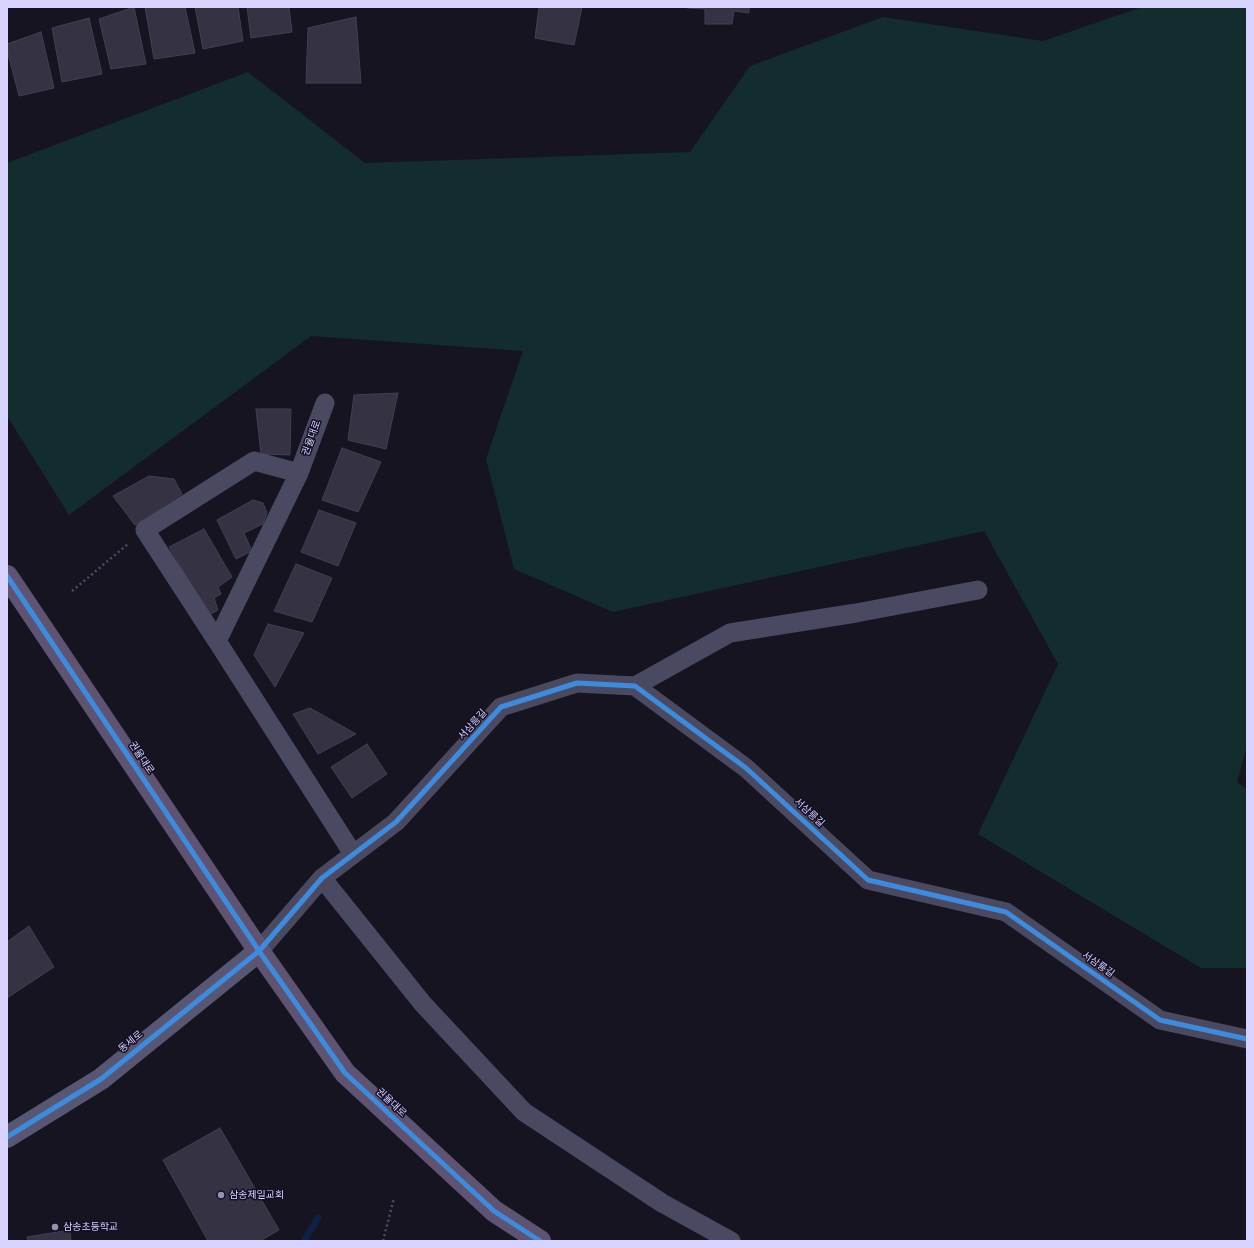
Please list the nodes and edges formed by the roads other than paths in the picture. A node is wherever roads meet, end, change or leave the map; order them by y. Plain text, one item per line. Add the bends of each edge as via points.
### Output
1 (326, 403) dead end
2 (300, 473) junction
3 (7, 576) edge
4 (978, 590) dead end
5 (217, 641) junction
6 (634, 686) junction
7 (353, 854) junction
8 (322, 878) junction
9 (259, 951) junction
10 (1247, 1039) edge
11 (7, 1137) edge
12 (540, 1241) edge
13 (732, 1241) edge

1 - 2 street, 권율대로
2 - 5 street, 권율대로
2 - 5 street via 254,461 145,530
3 - 9 main road, 권율대로
4 - 6 street via 730,633
5 - 7 street
6 - 7 street, 서삼릉길 via 577,683 501,707 396,822
6 - 10 street, 서삼릉길 via 746,768 868,880 1006,912 1160,1020
7 - 8 street
8 - 9 street
8 - 13 street via 424,1004 524,1112 662,1203
9 - 11 main road, 동세로 via 100,1079
9 - 12 main road, 권율대로 via 345,1073 494,1211

